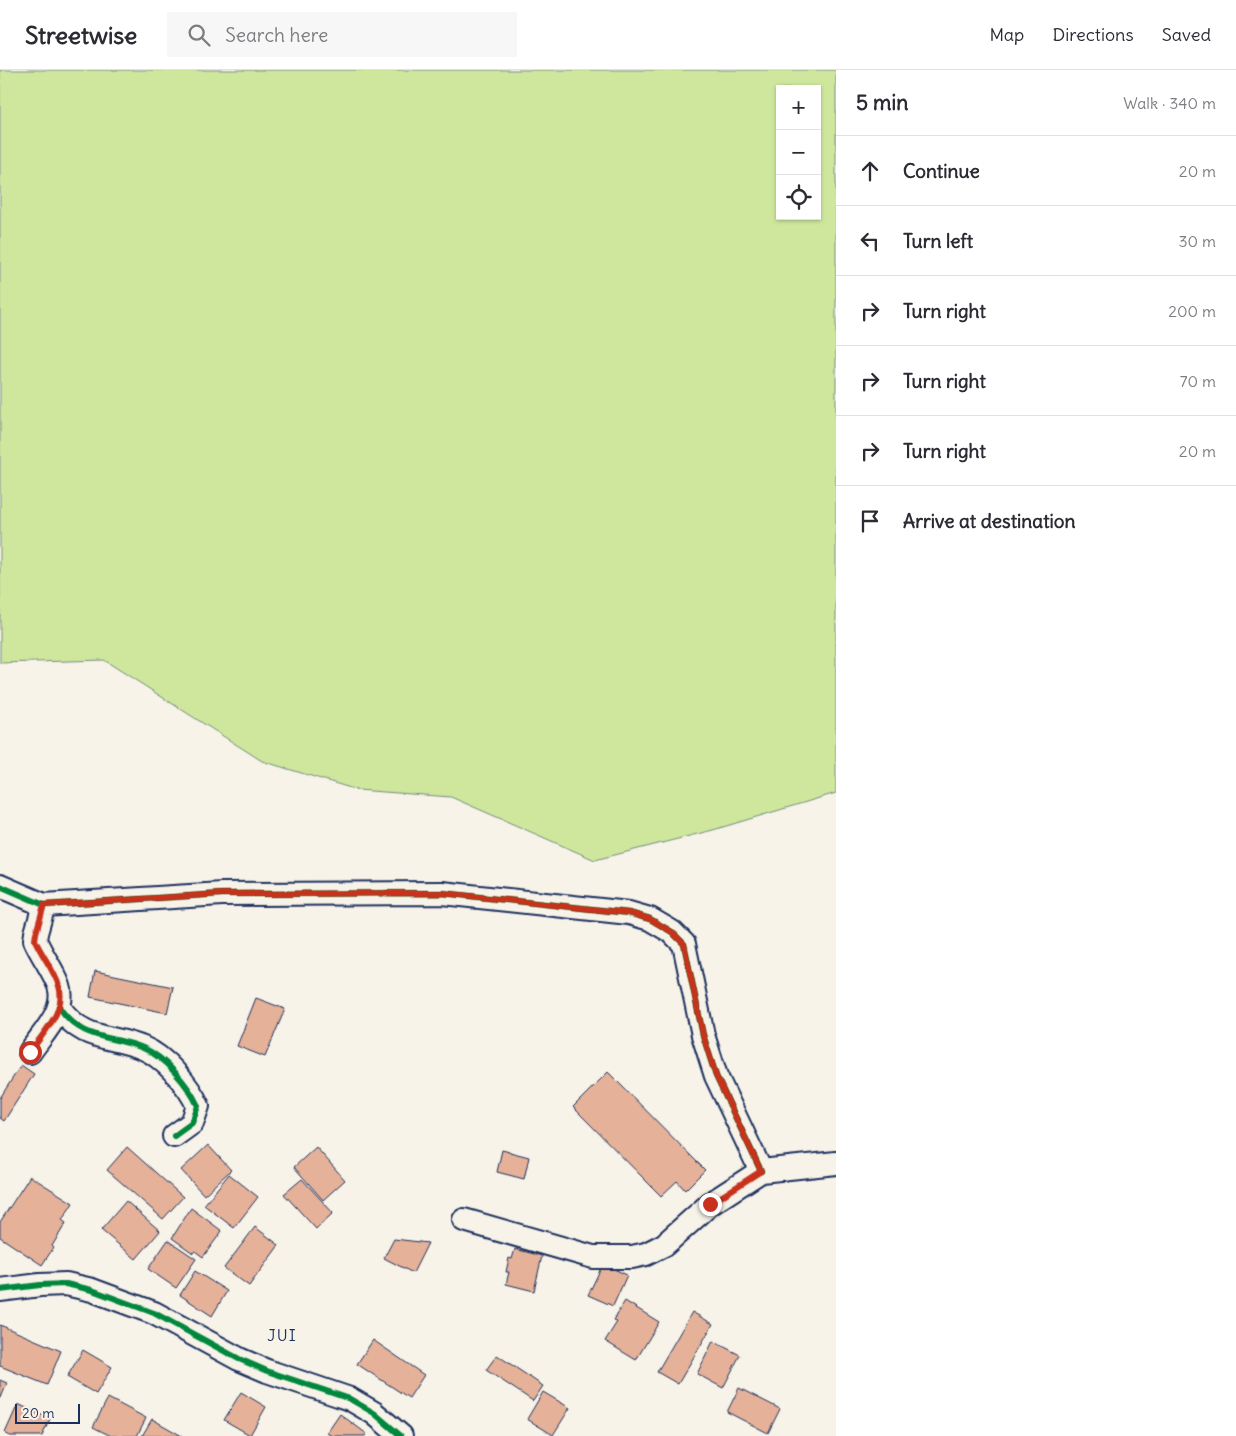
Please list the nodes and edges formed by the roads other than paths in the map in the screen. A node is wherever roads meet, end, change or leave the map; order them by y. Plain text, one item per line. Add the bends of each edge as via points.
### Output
1 (0, 886) edge
2 (44, 905) junction
3 (59, 1006) junction
4 (30, 1052) dead end
5 (174, 1136) dead end
6 (836, 1163) edge
7 (761, 1171) junction
8 (464, 1220) dead end
9 (0, 1290) edge
10 (401, 1436) edge

1 - 2 street
2 - 3 street via 35,940 59,986
2 - 7 street via 222,894 442,893 629,913 650,919 672,932 684,944 703,1035 716,1076
3 - 4 street
3 - 5 street via 80,1029 94,1036 143,1048 179,1077 198,1106 192,1123
6 - 7 street
7 - 8 street via 710,1204 664,1245 632,1257 594,1257
9 - 10 street via 66,1284 92,1290 154,1313 267,1371 350,1399 374,1413

